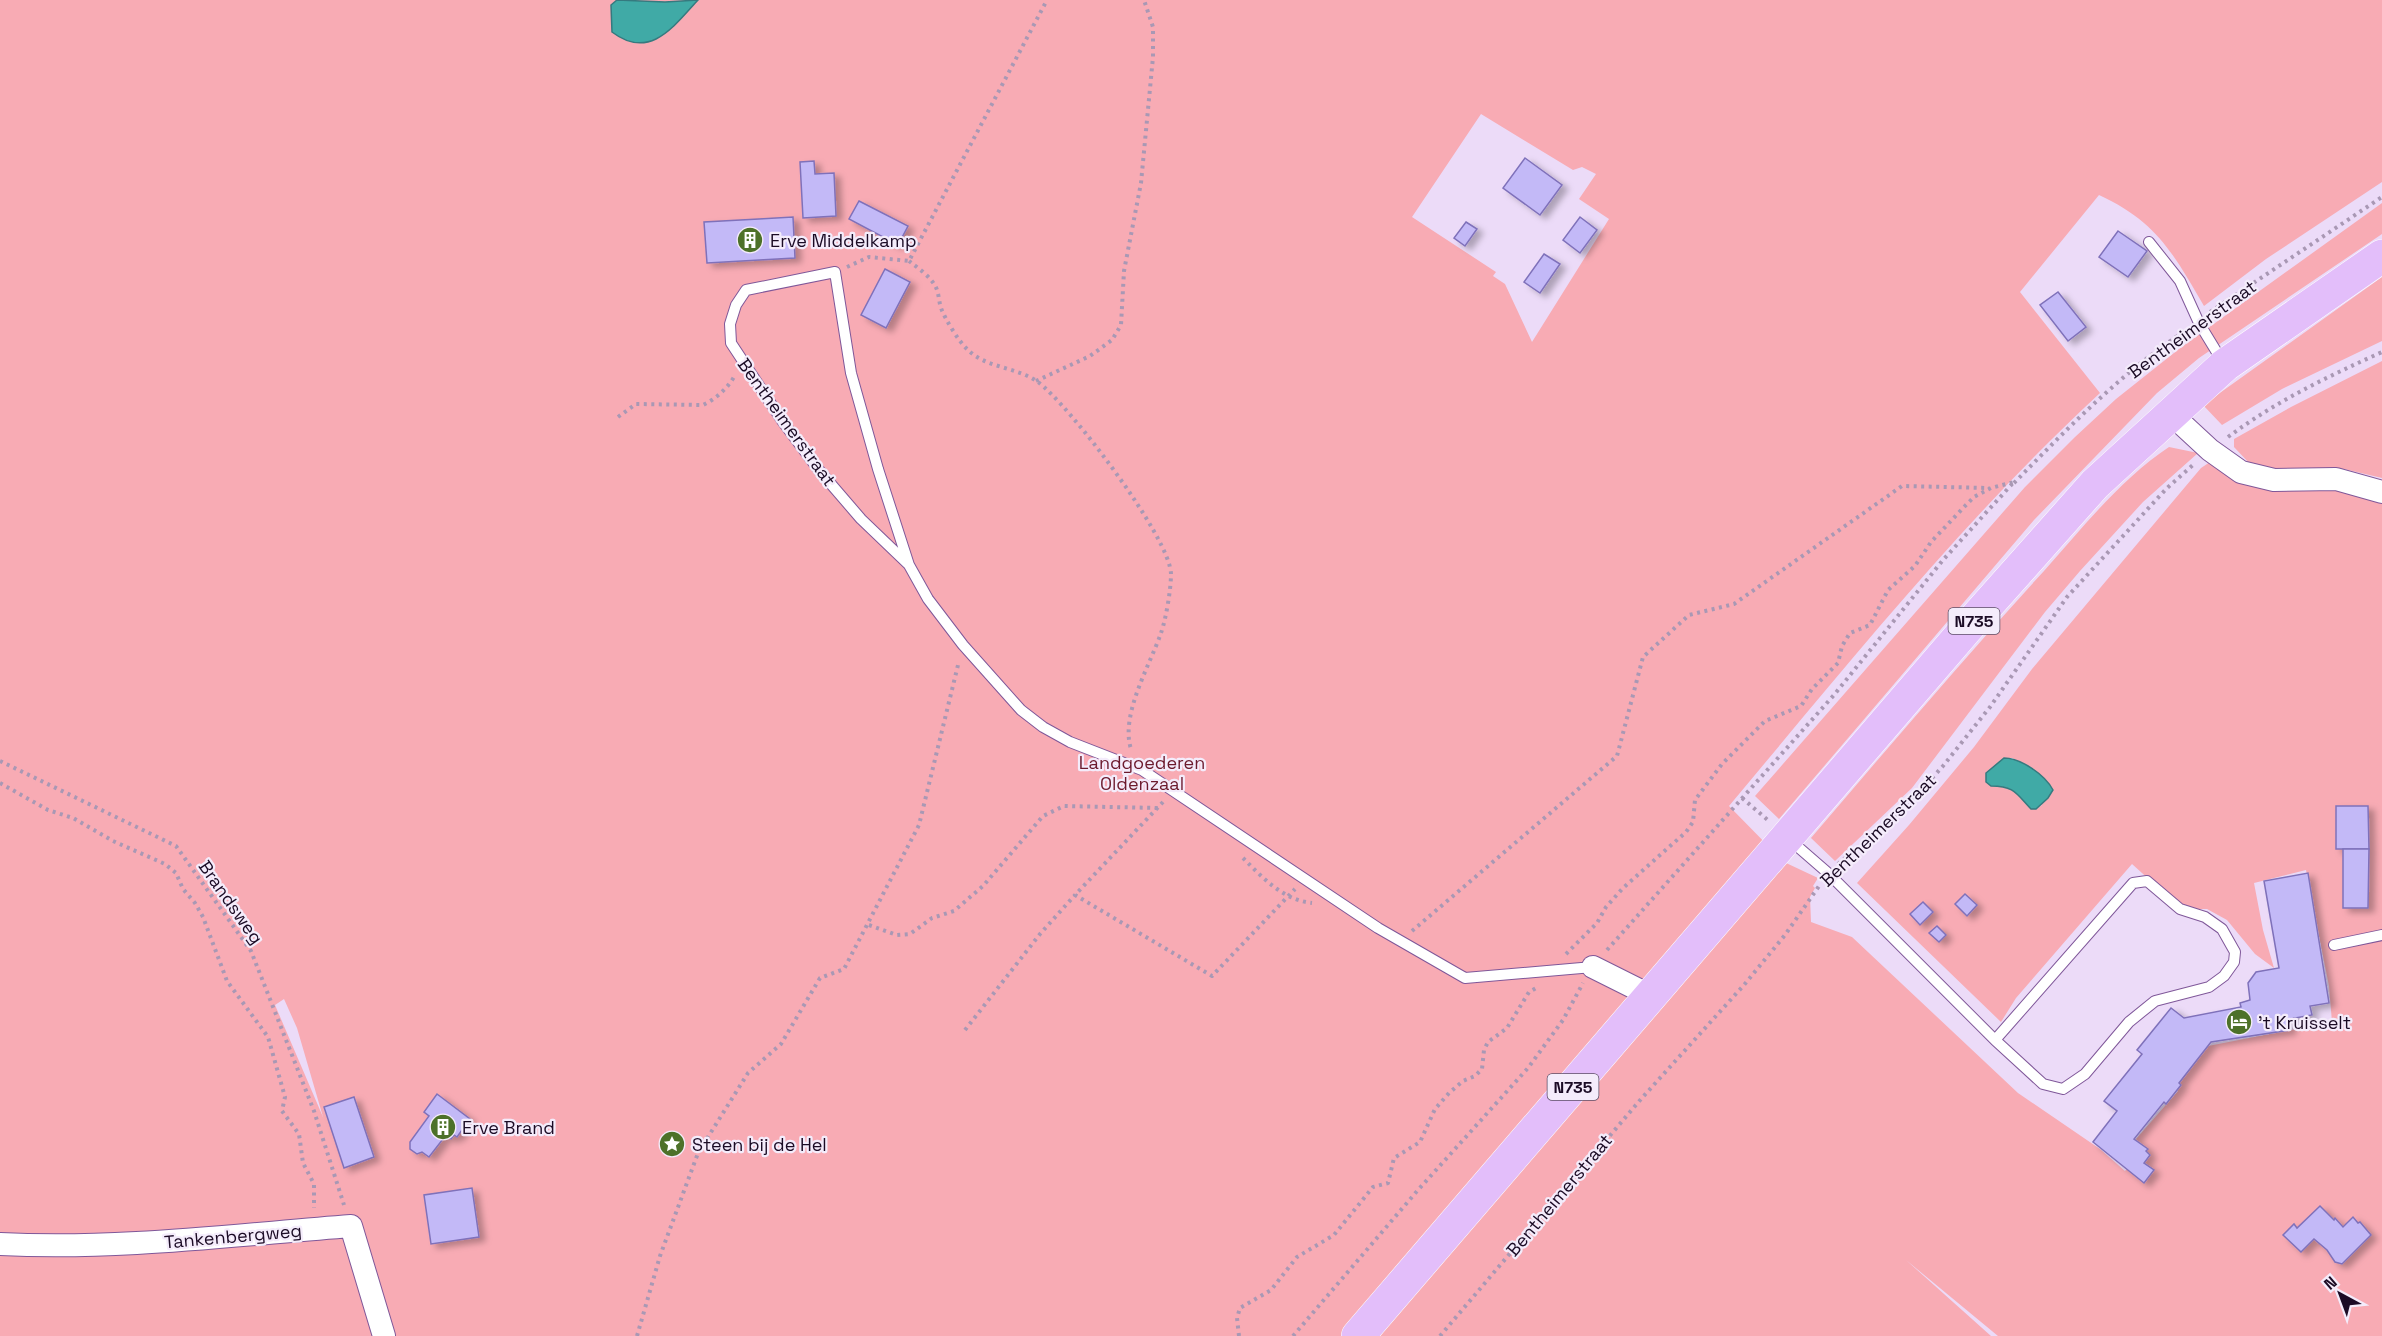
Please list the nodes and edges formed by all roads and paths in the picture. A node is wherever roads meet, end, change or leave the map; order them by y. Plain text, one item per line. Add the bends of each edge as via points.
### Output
1 (1047, 0) edge
2 (1144, 0) edge
3 (2382, 196) edge
4 (2149, 242) dead end
5 (2382, 256) edge
6 (909, 261) junction
7 (835, 272) junction
8 (2199, 322) junction
9 (2382, 352) edge
10 (742, 361) junction
11 (2225, 365) junction
12 (1036, 381) junction
13 (2170, 413) junction
14 (618, 417) dead end
15 (2210, 450) junction
16 (2014, 482) junction
17 (1991, 488) junction
18 (2382, 492) edge
19 (909, 565) junction
20 (963, 645) junction
21 (0, 761) edge
22 (1142, 770) junction
23 (0, 783) edge
24 (1174, 791) junction
25 (1742, 798) junction
26 (1158, 808) junction
27 (1787, 838) junction
28 (1828, 873) junction
29 (1304, 879) junction
30 (1075, 895) junction
31 (869, 925) junction
32 (2382, 935) edge
33 (1400, 941) junction
34 (2334, 945) dead end
35 (1593, 967) junction
36 (1555, 971) junction
37 (1651, 996) junction
38 (965, 1030) dead end
39 (1995, 1040) junction
40 (351, 1226) junction
41 (311, 1229) junction
42 (0, 1244) edge
43 (384, 1336) edge
44 (637, 1336) edge
45 (1239, 1336) edge
46 (1293, 1336) edge
47 (1358, 1336) edge
48 (1440, 1336) edge

1 - 6 path
2 - 12 path via 1153,27 1153,57 1141,183 1124,271 1121,325 1112,340 1090,356
3 - 8 path, Bentheimerstraat
4 - 8 lane via 2180,281
5 - 11 main road, N735
6 - 7 path via 869,257
6 - 12 path via 937,289 940,307 968,350 991,364
7 - 10 lane, Bentheimerstraat via 746,290 730,324 731,343
7 - 19 lane, Bentheimerstraat via 851,373
8 - 11 lane
8 - 16 path, Bentheimerstraat via 2144,359 2002,496
9 - 15 path, Bentheimerstraat via 2262,412
10 - 14 path via 731,384 713,401 703,405 636,404
10 - 19 lane, Bentheimerstraat via 818,469 861,519
11 - 13 main road, N735
12 - 22 path via 1060,402 1113,468 1165,552 1171,573 1162,631 1132,704 1129,742
13 - 15 street
13 - 27 main road, N735 via 2054,528
15 - 18 street via 2241,472 2257,477 2336,479
15 - 28 path, Bentheimerstraat via 2167,488 2067,597 1943,766 1905,808
16 - 17 path
16 - 25 path
17 - 33 path via 1902,486 1734,604 1689,615 1643,657 1617,756
17 - 36 path via 1970,502 1931,542 1915,566 1888,590 1870,625 1850,633 1842,646 1839,663 1812,689 1801,706 1765,721 1722,764 1695,800 1693,822 1686,832 1623,888
19 - 20 lane, Bentheimerstraat via 928,599
20 - 22 lane, Bentheimerstraat via 1005,694 1043,727 1070,742
20 - 31 path via 919,825
21 - 40 path, Brandsweg via 176,846 251,951 314,1112
22 - 24 lane, Bentheimerstraat
23 - 41 path via 48,810 73,818 112,841 165,864 176,873 203,917 227,981 268,1037 285,1097 282,1111 299,1134 303,1163 314,1184
24 - 26 path
24 - 29 lane, Bentheimerstraat
25 - 27 path
25 - 35 path
26 - 30 path
26 - 31 path via 1064,806 1043,816 984,886 954,911 932,918 910,934 897,935
27 - 28 lane
27 - 37 main road, N735
28 - 39 lane
28 - 48 path, Bentheimerstraat via 1744,985 1641,1099
29 - 30 path via 1212,976
29 - 33 lane, Bentheimerstraat
30 - 38 path
31 - 44 path via 844,969 820,978 781,1044 748,1073 698,1153 660,1256
32 - 34 lane
33 - 36 lane, Bentheimerstraat via 1465,978
35 - 36 lane, Bentheimerstraat
35 - 37 street
35 - 46 path via 1563,1020 1528,1068
36 - 45 path via 1548,981 1529,992 1507,1029 1488,1042 1482,1070 1463,1081 1435,1109 1420,1142 1394,1158 1388,1183 1372,1187 1334,1235 1298,1257 1271,1290 1240,1308
37 - 47 main road, N735
39 - 39 lane via 2043,1084 2063,1089 2085,1074 2129,1022 2155,1001 2209,987 2224,976 2234,962 2235,952 2222,929 2205,917 2180,909 2147,881 2133,882
40 - 41 street, Tankenbergweg
40 - 43 street
41 - 42 street, Tankenbergweg via 159,1242

